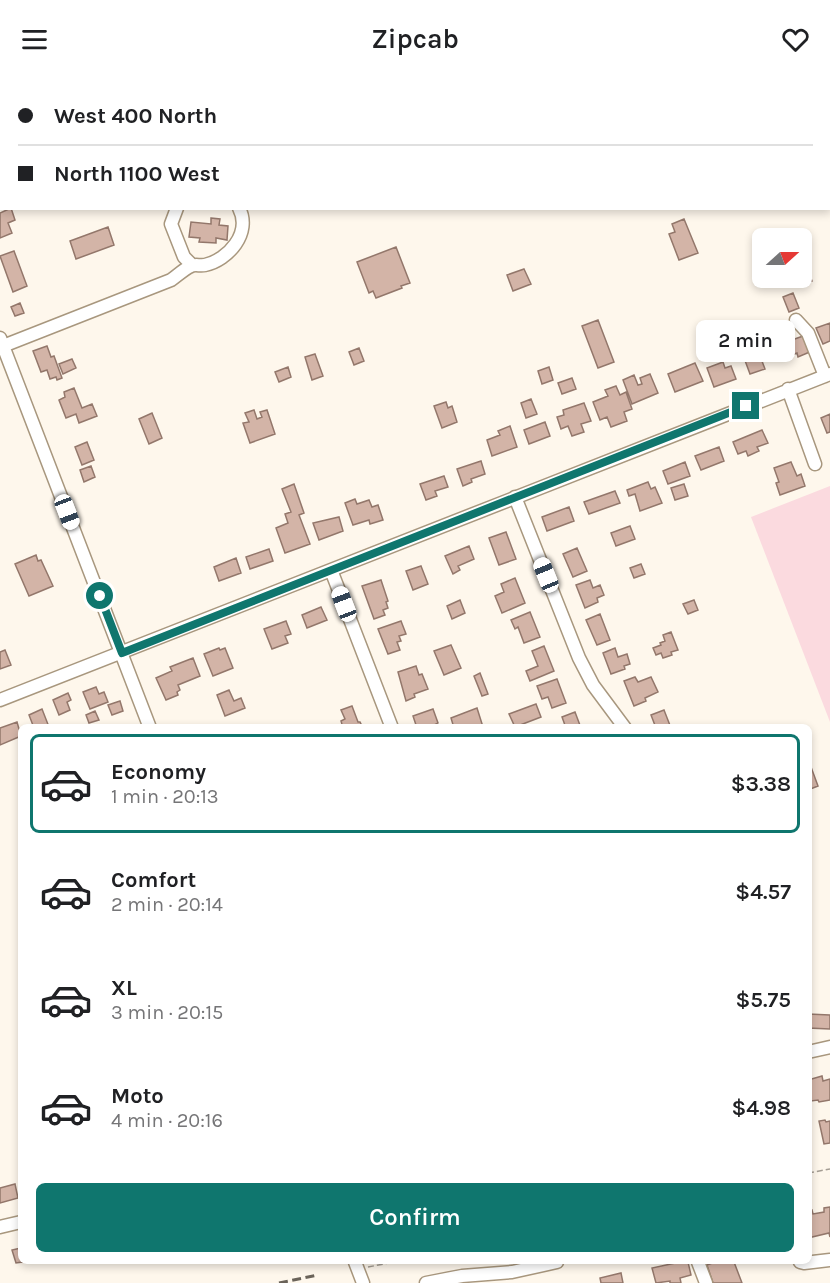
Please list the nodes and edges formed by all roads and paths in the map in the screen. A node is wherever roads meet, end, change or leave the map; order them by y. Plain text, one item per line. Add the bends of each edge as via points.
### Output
1 (176, 210) edge
2 (240, 210) edge
3 (192, 265) junction
4 (796, 320) dead end
5 (1, 342) edge
6 (827, 375) edge
7 (788, 389) junction
8 (815, 464) dead end
9 (515, 497) junction
10 (331, 570) junction
11 (122, 653) junction
12 (0, 700) edge
13 (149, 724) edge
14 (390, 724) edge
15 (622, 724) edge
16 (830, 1047) edge
17 (812, 1051) edge
18 (830, 1169) edge
19 (812, 1172) edge
20 (18, 1223) edge
21 (0, 1227) edge
22 (830, 1260) edge
23 (812, 1262) edge
24 (356, 1264) edge
25 (384, 1264) edge
26 (550, 1264) edge
27 (699, 1264) edge
28 (370, 1267) dead end
29 (514, 1277) edge
30 (363, 1283) edge
31 (426, 1283) edge
32 (706, 1283) edge

1 - 3 street via 171,225 184,257
2 - 3 street via 242,227 237,244 223,257 205,265
3 - 5 street via 171,280
4 - 6 street via 808,333
5 - 11 street
6 - 7 street
7 - 8 street
7 - 9 street
9 - 10 street
9 - 15 street via 579,658 593,685
10 - 11 street
10 - 14 street
11 - 12 street
11 - 13 street
16 - 17 street
18 - 19 path
20 - 21 street
22 - 23 street
24 - 30 street
25 - 28 path
26 - 29 street
27 - 32 street
29 - 31 street via 462,1276

